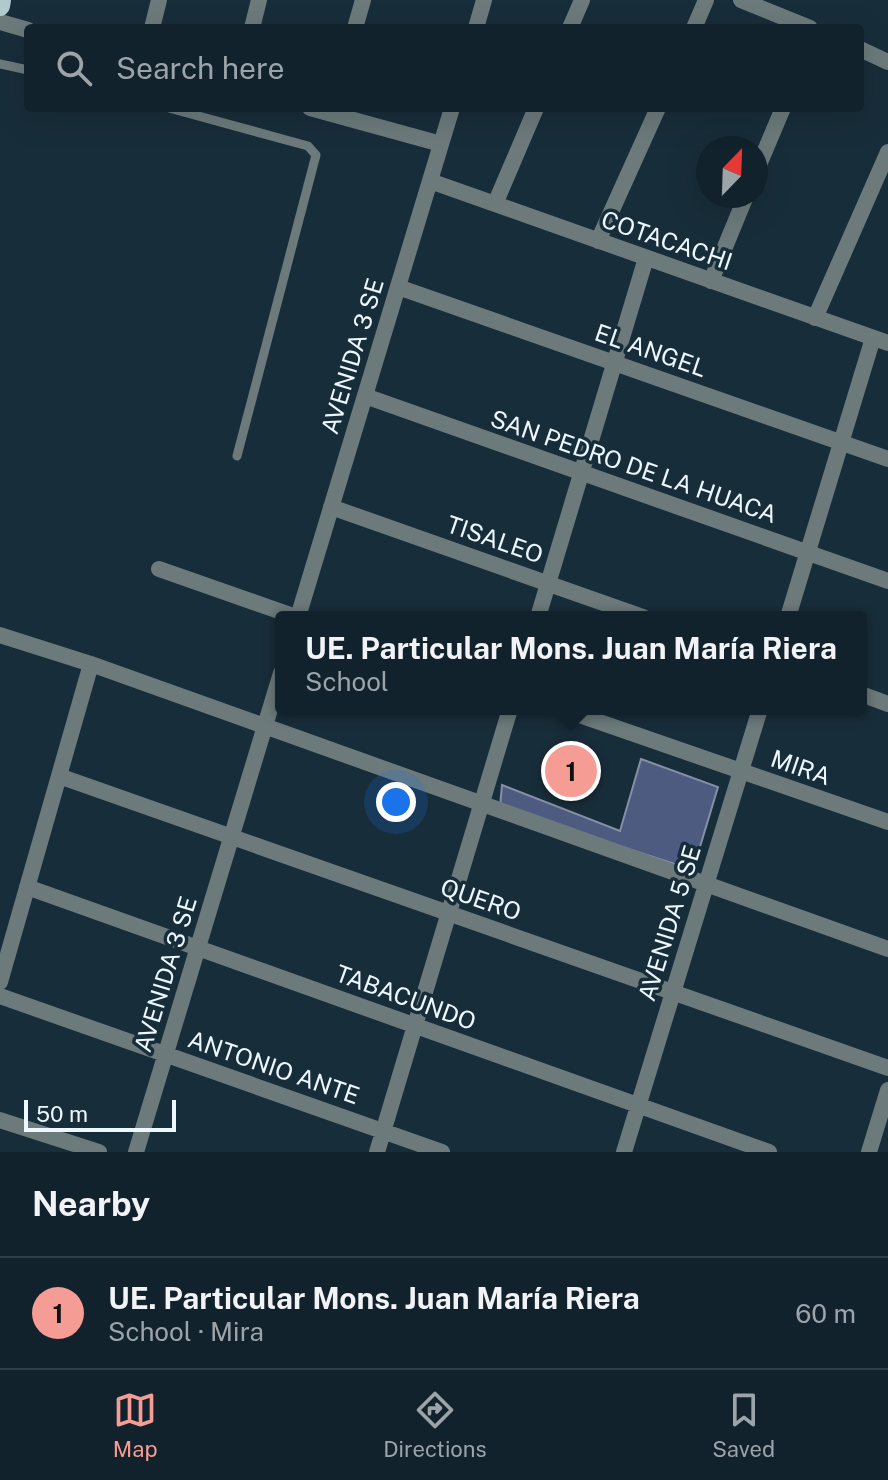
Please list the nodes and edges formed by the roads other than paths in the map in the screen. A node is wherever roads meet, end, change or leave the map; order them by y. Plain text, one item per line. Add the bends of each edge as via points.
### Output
1 (159, 0) edge
2 (259, 0) edge
3 (363, 0) edge
4 (484, 0) edge
5 (582, 0) edge
6 (706, 0) edge
7 (741, 0) edge
8 (762, 4) edge
9 (0, 22) edge
10 (153, 24) edge
11 (253, 24) edge
12 (356, 24) edge
13 (477, 24) edge
14 (572, 24) edge
15 (696, 24) edge
16 (802, 24) edge
17 (24, 29) edge
18 (864, 51) edge
19 (888, 62) edge
20 (0, 64) edge
21 (24, 69) edge
22 (184, 112) edge
23 (335, 112) edge
24 (451, 112) edge
25 (534, 112) edge
26 (656, 112) edge
27 (781, 112) edge
28 (441, 144) junction
29 (768, 144) edge
30 (888, 152) edge
31 (430, 181) junction
32 (495, 204) junction
33 (741, 208) edge
34 (598, 241) junction
35 (646, 258) junction
36 (711, 281) junction
37 (398, 287) junction
38 (815, 318) junction
39 (881, 341) edge
40 (614, 363) junction
41 (365, 396) junction
42 (841, 443) junction
43 (237, 456) dead end
44 (888, 459) edge
45 (581, 472) junction
46 (331, 507) junction
47 (808, 553) junction
48 (159, 569) dead end
49 (888, 581) edge
50 (548, 584) junction
51 (280, 611) edge
52 (299, 611) edge
53 (540, 611) edge
54 (626, 611) edge
55 (790, 611) edge
56 (0, 635) edge
57 (91, 664) junction
58 (275, 693) edge
59 (867, 696) edge
60 (888, 704) edge
61 (508, 715) edge
62 (579, 715) edge
63 (758, 715) edge
64 (265, 726) junction
65 (741, 771) junction
66 (59, 776) junction
67 (482, 804) junction
68 (888, 822) edge
69 (231, 837) junction
70 (706, 884) junction
71 (27, 887) junction
72 (449, 913) junction
73 (198, 948) junction
74 (888, 949) edge
75 (0, 982) edge
76 (673, 992) junction
77 (0, 996) edge
78 (415, 1026) junction
79 (166, 1055) junction
80 (888, 1068) edge
81 (888, 1090) edge
82 (639, 1105) junction
83 (0, 1120) edge
84 (384, 1131) junction
85 (99, 1152) edge
86 (136, 1152) edge
87 (377, 1152) edge
88 (442, 1152) edge
89 (624, 1152) edge
90 (769, 1152) edge
91 (869, 1152) edge

1 - 10 street
2 - 11 street
3 - 12 street
4 - 13 street
5 - 14 street
6 - 15 street
7 - 8 street
8 - 16 street
9 - 17 street
18 - 19 street
20 - 21 lane
22 - 43 lane via 308,146 316,155
23 - 28 street
24 - 28 street, AVENIDA 3 SE
25 - 32 street
26 - 34 street
27 - 29 street
28 - 31 street, AVENIDA 3 SE
30 - 38 street
31 - 32 street, COTACACHI
31 - 37 street, AVENIDA 3 SE
32 - 34 street, COTACACHI
33 - 36 street
34 - 35 street, COTACACHI
35 - 36 street, COTACACHI
35 - 40 street
36 - 38 street, COTACACHI
37 - 40 street, EL ANGEL
37 - 41 street, AVENIDA 3 SE
38 - 39 street, COTACACHI
39 - 42 street
40 - 42 street, EL ANGEL
40 - 45 street
41 - 45 street, SAN PEDRO DE LA HUACA
41 - 46 street, AVENIDA 3 SE
42 - 44 street, EL ANGEL
42 - 47 street
45 - 47 street, SAN PEDRO DE LA HUACA
45 - 50 street
46 - 50 street, TISALEO
46 - 52 street, AVENIDA 3 SE
47 - 49 street, SAN PEDRO DE LA HUACA
47 - 55 street
48 - 51 street
50 - 53 street
50 - 54 street, TISALEO
56 - 57 street
57 - 64 street
57 - 66 street
58 - 64 street, AVENIDA 3 SE
59 - 60 street
61 - 67 street
62 - 65 street, MIRA
63 - 65 street, AVENIDA 5 SE
64 - 67 street
64 - 69 street, AVENIDA 3 SE
65 - 68 street, MIRA
65 - 70 street, AVENIDA 5 SE
66 - 69 street, QUERO
66 - 71 street
67 - 70 street
67 - 72 street
69 - 72 street, QUERO
69 - 73 street, AVENIDA 3 SE
70 - 74 street
70 - 76 street, AVENIDA 5 SE
71 - 73 street, TABACUNDO
71 - 75 street
72 - 76 street, QUERO
72 - 78 street
73 - 78 street, TABACUNDO
73 - 79 street, AVENIDA 3 SE
76 - 80 street, QUERO
76 - 82 street, AVENIDA 5 SE
77 - 79 street, ANTONIO ANTE
78 - 82 street, TABACUNDO
78 - 84 street
79 - 84 street, ANTONIO ANTE
79 - 86 street, AVENIDA 3 SE
81 - 91 street
82 - 89 street, AVENIDA 5 SE
82 - 90 street, TABACUNDO
83 - 85 street
84 - 87 street
84 - 88 street, ANTONIO ANTE

